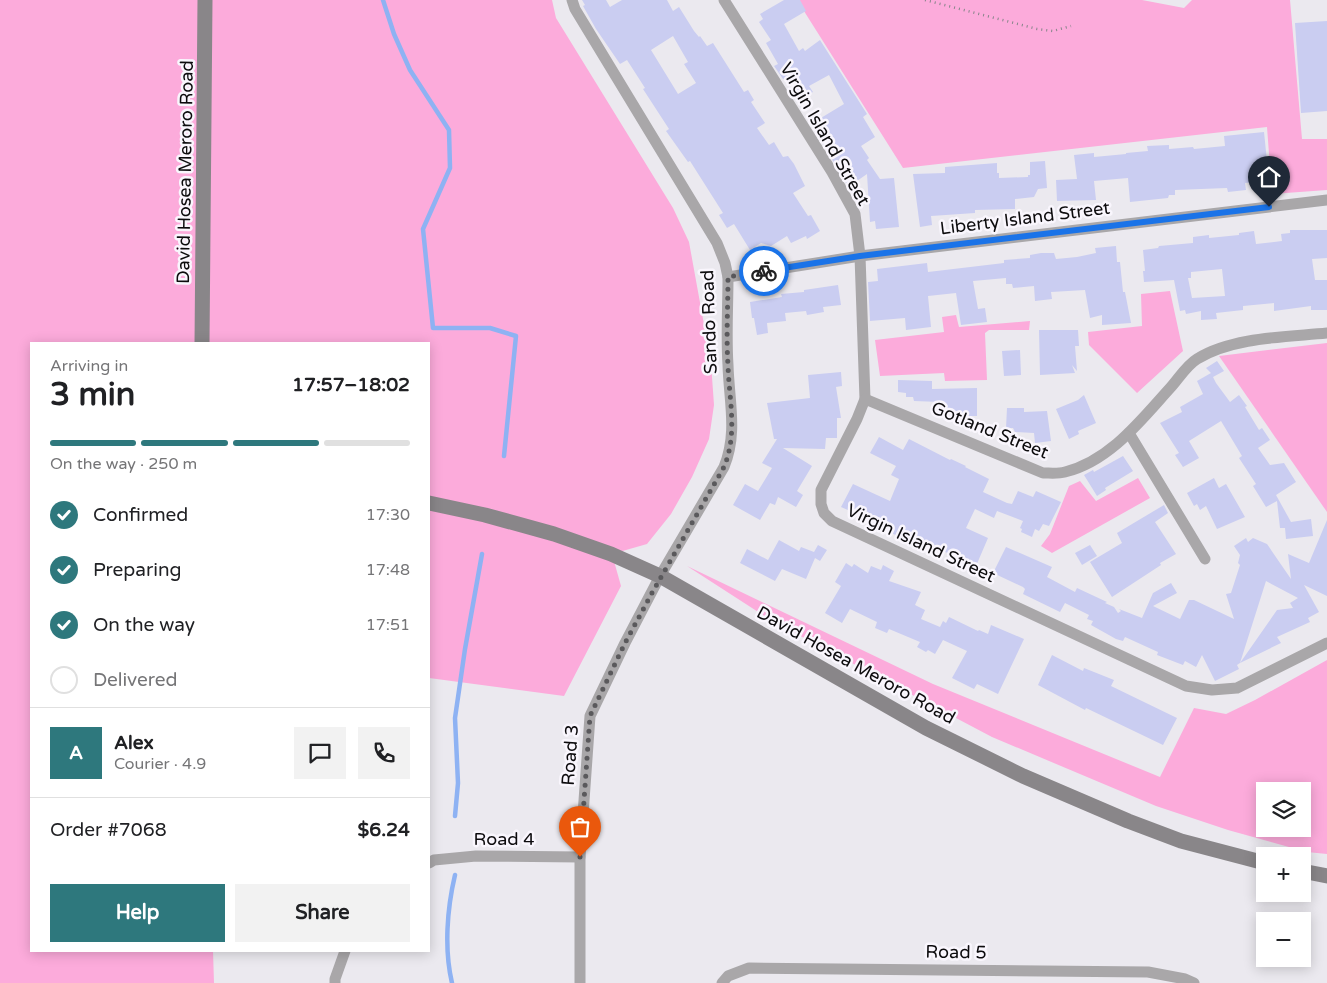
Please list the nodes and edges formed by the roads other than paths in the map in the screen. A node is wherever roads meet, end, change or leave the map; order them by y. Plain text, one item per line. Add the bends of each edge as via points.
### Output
1 (205, 0) edge
2 (572, 0) edge
3 (724, 0) edge
4 (1327, 200) edge
5 (860, 256) junction
6 (728, 277) junction
7 (1327, 332) edge
8 (202, 342) edge
9 (866, 399) junction
10 (1129, 433) junction
11 (430, 503) edge
12 (1205, 559) dead end
13 (660, 576) junction
14 (1327, 643) edge
15 (580, 857) junction
16 (1256, 861) edge
17 (430, 862) edge
18 (1311, 873) edge
19 (1327, 876) edge
20 (345, 952) edge
21 (335, 983) edge
22 (580, 983) edge
23 (722, 983) edge
24 (1194, 983) edge

1 - 8 main road, David Hosea Meroro Road
2 - 6 street, Sando Road via 717,244
3 - 5 street, Virgin Island Street via 855,214
4 - 5 street, Liberty Island Street
5 - 6 street, Liberty Island Street
5 - 9 street, Virgin Island Street
6 - 13 street, Sando Road via 730,453
7 - 10 street, Gotland Street via 1229,345 1196,360
9 - 10 street, Gotland Street via 1043,473 1063,473 1081,467
9 - 14 street, Virgin Island Street via 821,490 824,513 832,521 1186,686 1212,690 1237,688
10 - 12 street
11 - 13 main road, David Hosea Meroro Road via 554,534
13 - 15 street, Road 3 via 590,716
13 - 16 main road, David Hosea Meroro Road via 926,728 1023,776 1182,841
15 - 17 street, Road 4 via 476,856
15 - 22 street, Road 3
18 - 19 main road
20 - 21 street
23 - 24 street, Road 5 via 728,976 749,968 1148,972

